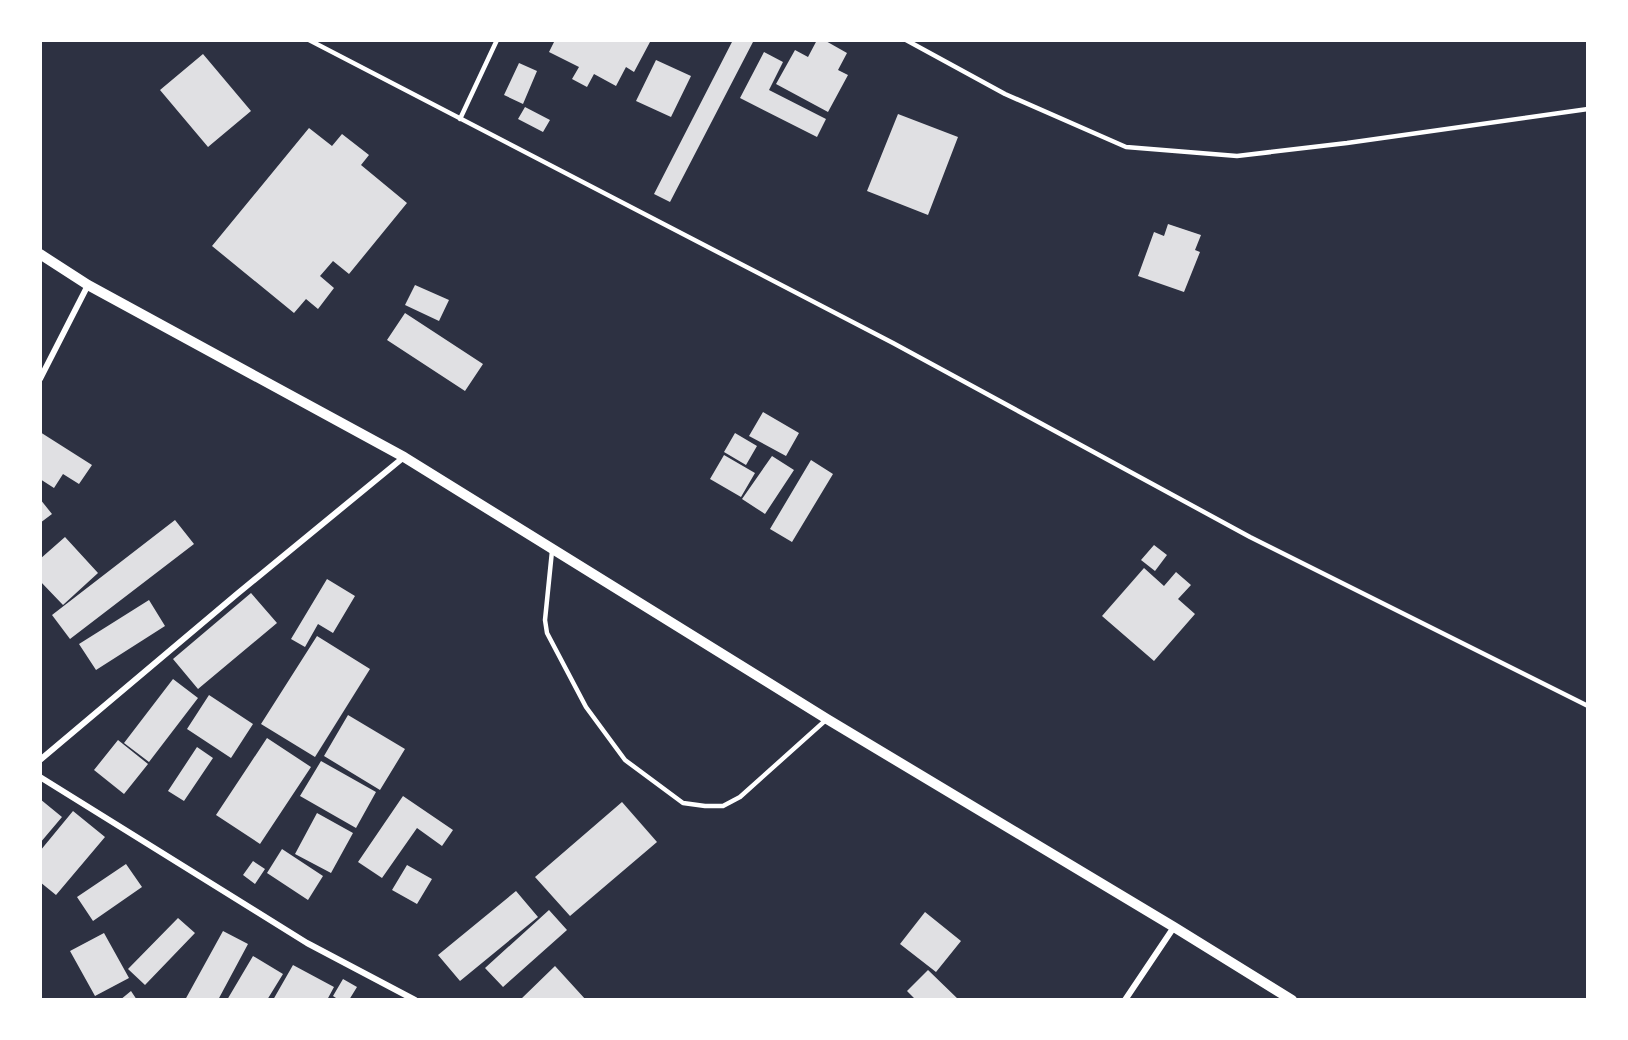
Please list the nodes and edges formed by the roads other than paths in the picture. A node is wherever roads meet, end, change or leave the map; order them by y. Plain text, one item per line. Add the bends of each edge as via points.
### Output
1 (309, 40) edge
2 (497, 40) edge
3 (906, 40) edge
4 (1587, 109) edge
5 (460, 119) junction
6 (40, 254) edge
7 (88, 285) junction
8 (40, 380) edge
9 (404, 457) junction
10 (552, 549) junction
11 (1587, 706) edge
12 (827, 719) junction
13 (40, 760) edge
14 (40, 777) edge
15 (1174, 927) junction
16 (415, 999) edge
17 (1125, 999) edge
18 (1292, 999) edge

1 - 5 lane
2 - 5 lane
3 - 4 lane via 1005,94 1126,147 1237,156
5 - 11 lane via 893,343 1250,537
6 - 7 street
7 - 8 street
7 - 9 street
9 - 10 street
9 - 13 street
10 - 12 street
10 - 12 lane via 547,633 586,707 625,760 683,803 723,806 740,797
12 - 15 street
14 - 16 street via 307,943
15 - 17 street
15 - 18 street

